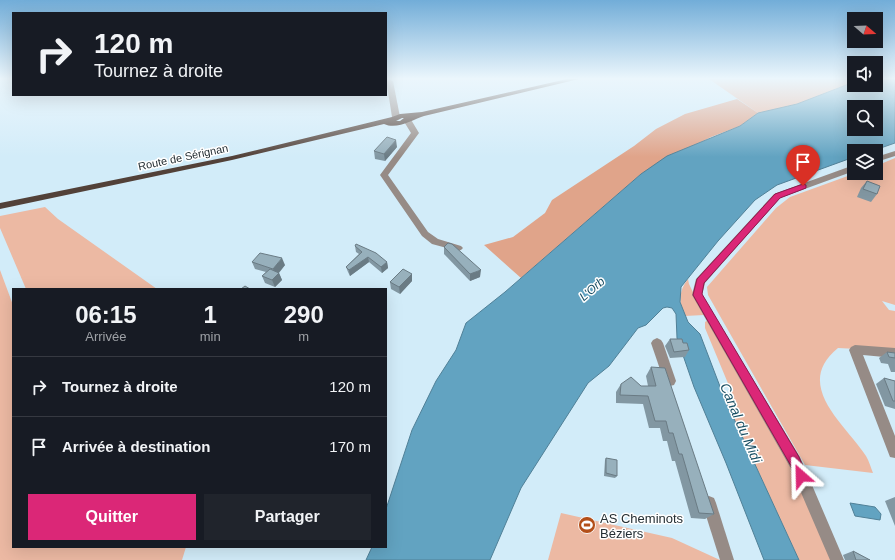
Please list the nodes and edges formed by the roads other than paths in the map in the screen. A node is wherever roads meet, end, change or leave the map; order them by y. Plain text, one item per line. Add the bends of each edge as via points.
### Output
1 (397, 105) edge
2 (461, 105) edge
3 (402, 119) junction
4 (895, 153) edge
5 (883, 157) edge
6 (847, 171) edge
7 (0, 206) edge
8 (458, 248) edge
9 (657, 343) dead end
10 (895, 353) edge
11 (674, 395) edge
12 (895, 452) edge
13 (706, 493) edge
14 (728, 560) edge
15 (837, 560) edge

1 - 3 street
2 - 3 main road, Route de Sérignan
3 - 7 main road, Route de Sérignan via 136,179
3 - 8 street via 415,133 384,175 425,234 435,242
4 - 5 street
6 - 15 street via 777,196 697,288 697,295 795,462
9 - 11 street
10 - 12 street via 855,350
13 - 14 street

